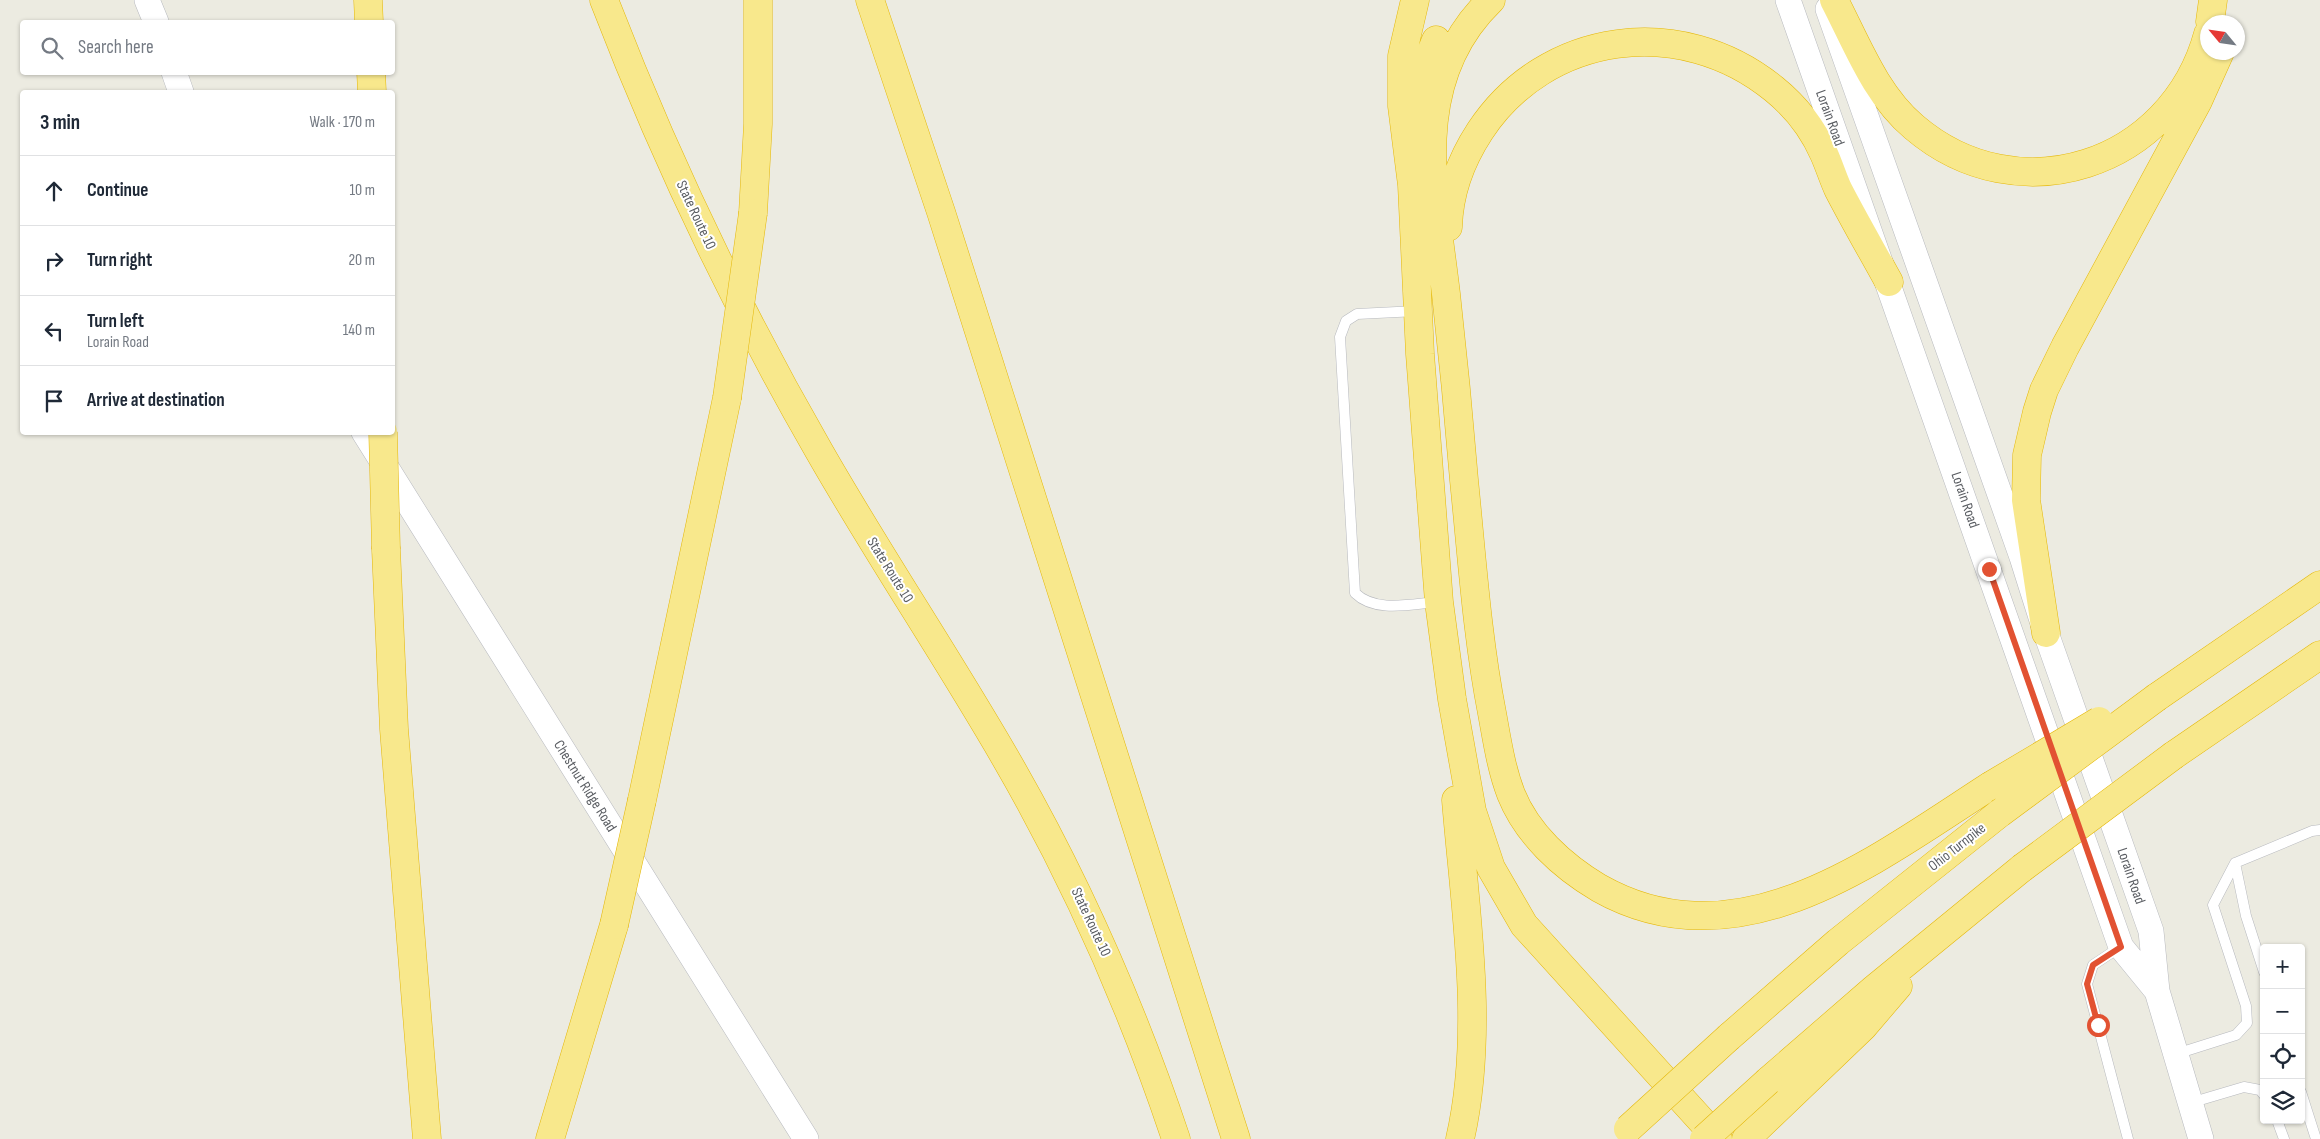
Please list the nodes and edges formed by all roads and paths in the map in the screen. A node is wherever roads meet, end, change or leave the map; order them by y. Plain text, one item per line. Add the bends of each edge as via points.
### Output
1 (147, 0) edge
2 (368, 0) edge
3 (604, 0) edge
4 (758, 0) edge
5 (870, 0) edge
6 (1415, 0) edge
7 (1465, 0) edge
8 (1491, 0) edge
9 (1788, 0) edge
10 (1825, 0) edge
11 (1834, 0) edge
12 (2213, 0) edge
13 (2230, 0) edge
14 (2211, 15) edge
15 (2229, 15) edge
16 (155, 20) edge
17 (369, 20) edge
18 (2200, 55) edge
19 (2216, 60) edge
20 (175, 75) edge
21 (371, 75) edge
22 (180, 90) edge
23 (372, 90) edge
24 (1412, 185) junction
25 (1889, 282) junction
26 (1446, 293) junction
27 (1418, 311) junction
28 (366, 435) edge
29 (383, 435) edge
30 (2022, 557) junction
31 (1989, 569) junction
32 (2320, 585) edge
33 (1439, 602) junction
34 (2046, 633) junction
35 (2320, 655) edge
36 (1482, 661) junction
37 (2156, 693) junction
38 (1452, 699) junction
39 (2320, 830) edge
40 (2235, 863) junction
41 (2121, 947) junction
42 (2260, 960) edge
43 (2157, 991) junction
44 (2176, 1054) junction
45 (1777, 1090) junction
46 (2260, 1090) edge
47 (2190, 1103) junction
48 (2305, 1105) edge
49 (2278, 1124) edge
50 (1623, 1134) edge
51 (427, 1139) edge
52 (550, 1139) edge
53 (806, 1139) edge
54 (1176, 1139) edge
55 (1236, 1139) edge
56 (1460, 1139) edge
57 (1704, 1139) edge
58 (1718, 1139) edge
59 (1736, 1139) edge
60 (1746, 1139) edge
61 (2128, 1139) edge
62 (2201, 1139) edge
63 (2284, 1139) edge
64 (2316, 1139) edge

1 - 16 street
2 - 17 highway
3 - 54 highway, State Route 10 via 661,138 752,331 851,507 1006,758 1080,896 1140,1038
4 - 52 highway, bridge via 758,124 753,213 727,398 614,926
5 - 55 highway via 941,212
6 - 24 highway via 1401,72
7 - 24 highway via 1437,38 1422,75 1415,110
8 - 26 highway via 1456,44 1436,97 1432,136 1433,176
9 - 25 street, Lorain Road
10 - 30 street, Lorain Road
11 - 18 highway via 1882,92 1913,127 1959,156 1996,168 2026,172 2057,170 2090,163 2119,150 2158,121 2180,94
12 - 14 highway
13 - 15 highway
19 - 34 highway via 2198,101 2065,347 2037,412 2027,455 2026,500
20 - 22 street
21 - 23 highway
24 - 27 highway
25 - 26 highway via 1838,187 1817,140 1787,101 1747,70 1715,55 1679,45 1632,42 1582,51 1554,64 1508,96 1484,124 1467,152 1452,196
25 - 31 street, Lorain Road
26 - 36 highway
27 - 33 highway
27 - 33 lane via 1357,314 1346,321 1340,337 1354,593 1379,605
28 - 53 street, Chestnut Ridge Road
29 - 51 highway, bridge via 394,729
30 - 31 street
30 - 34 street, Lorain Road
31 - 41 street, Lorain Road
32 - 37 highway
33 - 38 highway
34 - 43 street, Lorain Road via 2151,931
35 - 45 highway, bridge via 2174,756 2022,868 1930,943
36 - 37 highway, bridge via 1510,792 1528,826 1558,858 1588,881 1622,899 1658,911 1716,916 1762,910 1831,882 2042,753
36 - 59 highway via 1480,782 1490,828 1515,884 1578,965
37 - 50 highway, Ohio Turnpike, bridge via 1838,942
38 - 56 highway via 1473,1021 1470,1075
38 - 58 highway via 1477,829 1491,868 1510,904 1524,925
39 - 40 lane
40 - 42 lane via 2246,916
40 - 44 lane via 2213,904 2246,1006 2247,1023 2236,1035
41 - 43 street, Lorain Road
41 - 61 lane via 2093,965 2087,984
43 - 44 street, Lorain Road
44 - 47 street, Lorain Road
45 - 57 highway, bridge
45 - 60 highway
46 - 47 lane via 2244,1086
47 - 62 street, Lorain Road
48 - 64 lane
49 - 63 lane

